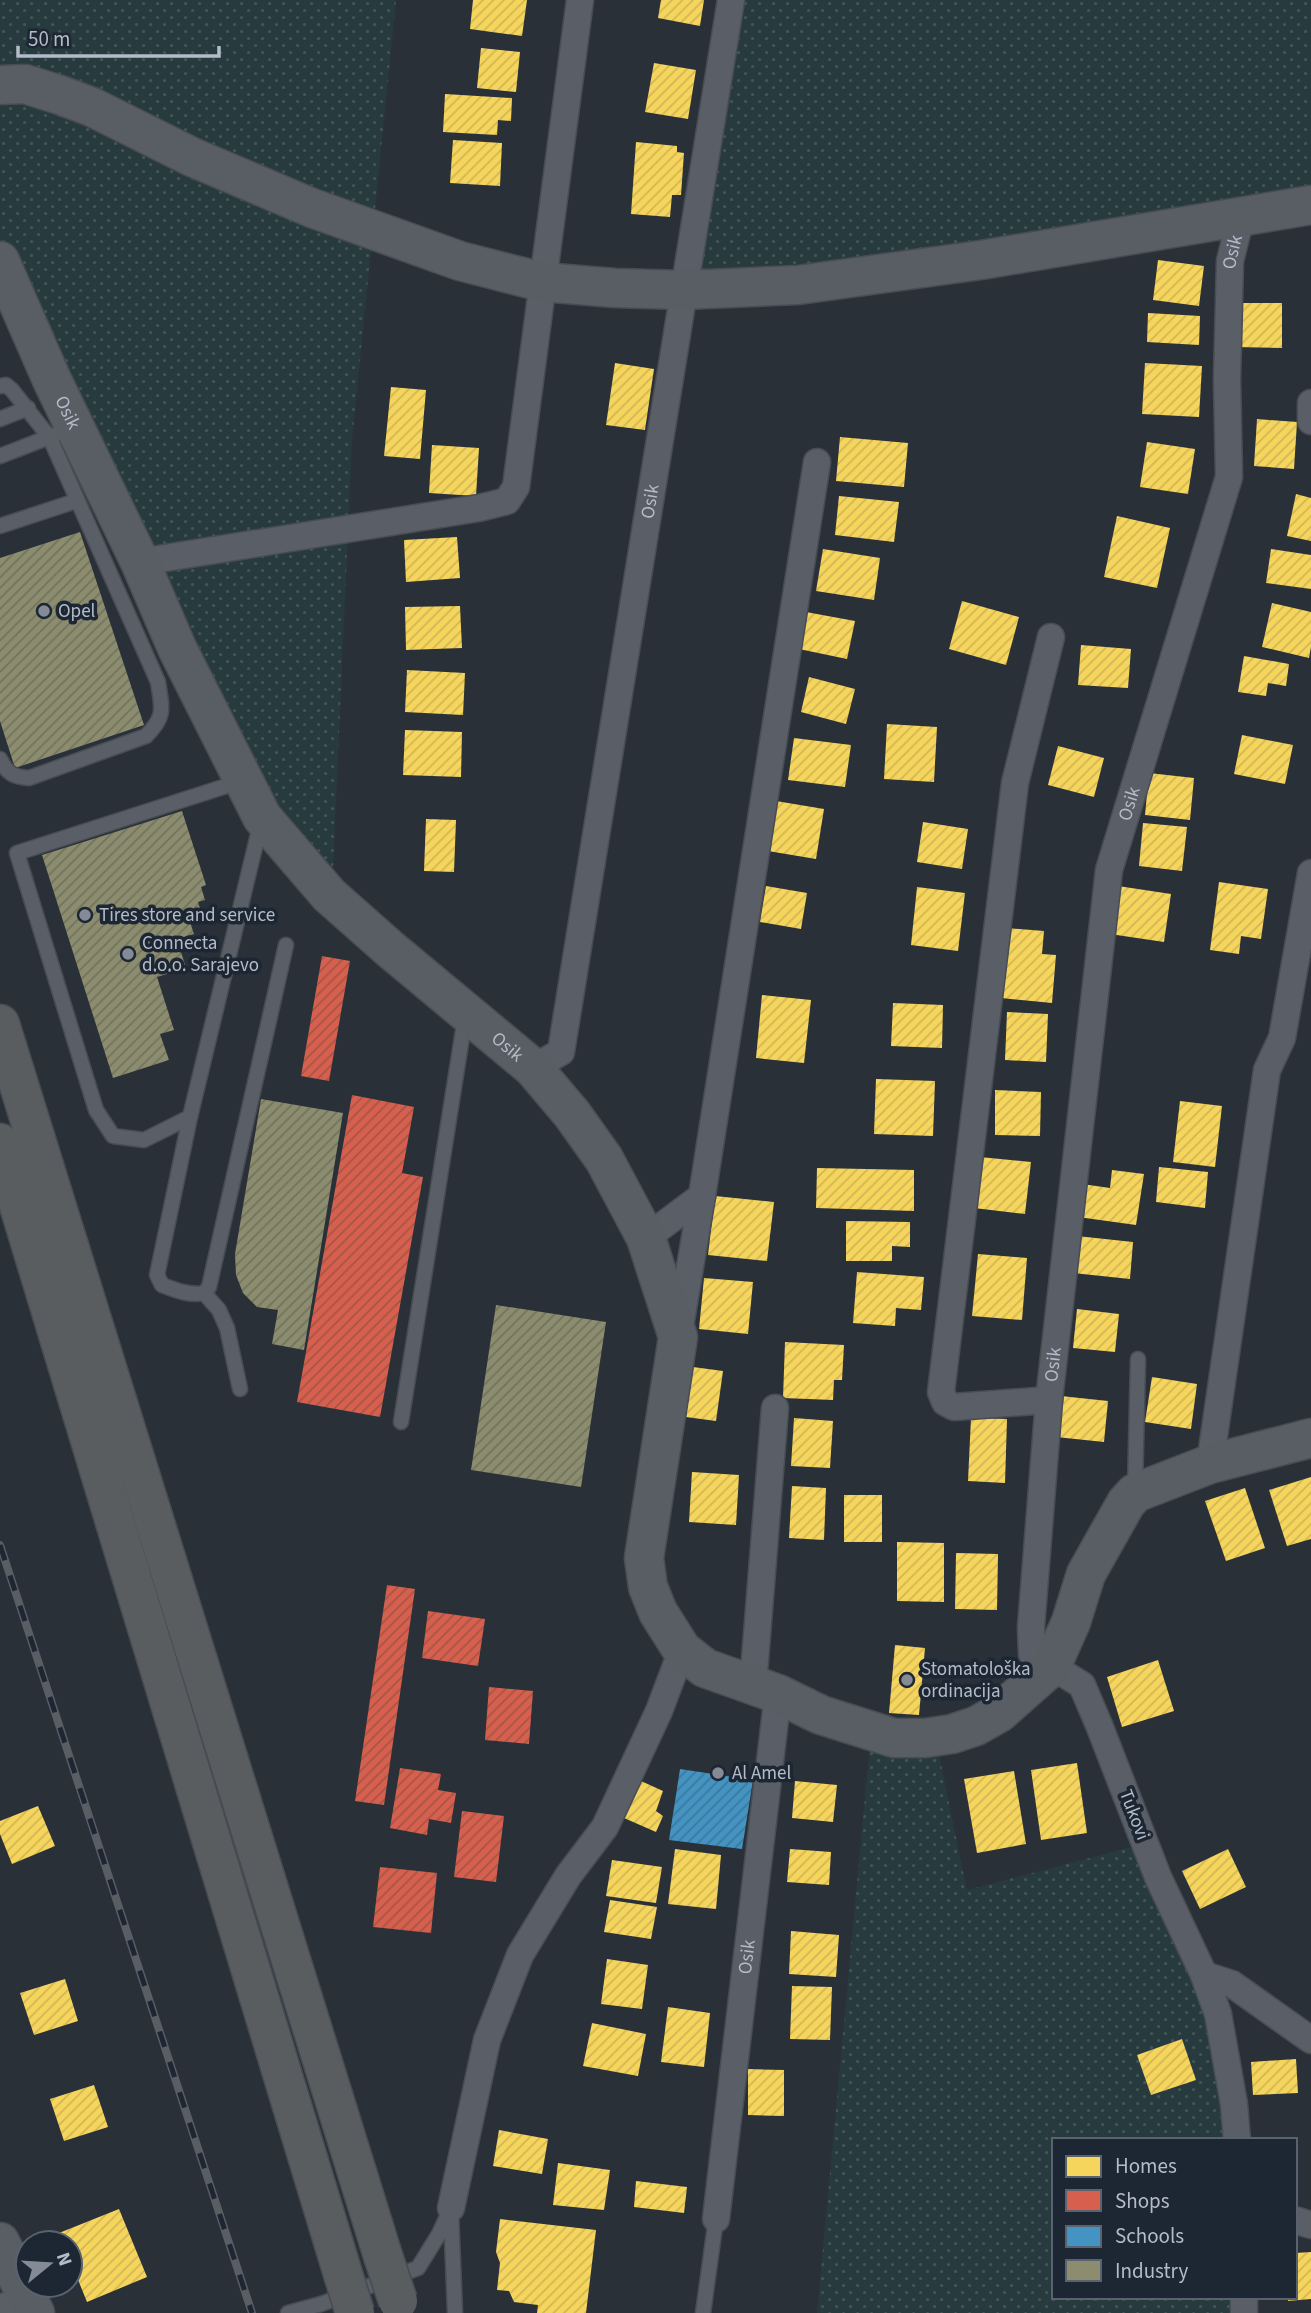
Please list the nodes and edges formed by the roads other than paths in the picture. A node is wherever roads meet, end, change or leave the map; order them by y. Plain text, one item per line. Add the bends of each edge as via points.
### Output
1 (580, 0) edge
2 (731, 0) edge
3 (0, 85) edge
4 (1311, 205) edge
5 (1241, 217) junction
6 (0, 261) edge
7 (542, 282) junction
8 (684, 290) junction
9 (0, 386) edge
10 (1311, 403) edge
11 (29, 408) junction
12 (0, 419) edge
13 (1311, 421) edge
14 (62, 431) junction
15 (0, 456) edge
16 (817, 461) dead end
17 (76, 500) junction
18 (0, 526) edge
19 (140, 562) junction
20 (1051, 637) dead end
21 (0, 759) edge
22 (243, 780) junction
23 (262, 817) junction
24 (1311, 873) edge
25 (286, 945) dead end
26 (0, 999) edge
27 (466, 1013) junction
28 (4, 1037) edge
29 (533, 1068) junction
30 (190, 1117) junction
31 (0, 1143) edge
32 (702, 1196) junction
33 (646, 1238) junction
34 (204, 1293) junction
35 (678, 1337) junction
36 (1138, 1359) dead end
37 (240, 1389) dead end
38 (1049, 1400) junction
39 (775, 1408) dead end
40 (401, 1422) dead end
41 (1311, 1438) edge
42 (1210, 1464) junction
43 (1135, 1493) junction
44 (682, 1650) junction
45 (1051, 1667) junction
46 (766, 1690) junction
47 (1204, 1975) junction
48 (1311, 2040) edge
49 (1237, 2138) edge
50 (451, 2208) junction
51 (716, 2219) joint
52 (0, 2242) edge
53 (21, 2307) edge
54 (400, 2307) edge
55 (288, 2313) edge
56 (355, 2313) edge
57 (455, 2313) edge
58 (703, 2313) edge

1 - 7 street
2 - 8 street, Osik
3 - 7 main road via 25,84 60,95 312,208 460,261
4 - 5 main road
5 - 8 main road via 798,285
5 - 38 street, Osik via 1230,261 1230,477 1109,870
6 - 14 main road, Osik
7 - 8 main road
7 - 19 street via 516,487 508,501
8 - 29 street, Osik via 561,1052
9 - 11 lane via 6,385
10 - 13 street
11 - 12 lane
11 - 14 lane
14 - 15 lane
14 - 17 lane
14 - 19 main road, Osik
16 - 32 street, Osik
17 - 18 lane
17 - 21 lane via 158,682 159,723 146,736 29,778 5,770
19 - 22 main road, Osik
20 - 38 street, Osik via 1015,783 941,1392 945,1402 954,1406
22 - 23 main road, Osik
22 - 30 lane via 17,852 96,1110 113,1136 144,1140
23 - 27 main road, Osik via 329,895
23 - 30 lane
24 - 42 street via 1282,1038 1267,1070
25 - 34 lane
26 - 28 highway
27 - 29 main road, Osik
27 - 40 lane
28 - 54 highway, bridge
29 - 33 main road, Osik via 604,1159
30 - 34 lane via 157,1275 162,1285
31 - 56 highway, bridge
32 - 33 street
32 - 35 street, Osik
33 - 35 main road, Osik
34 - 37 lane via 227,1328
35 - 44 main road, Osik via 644,1558 658,1612
36 - 43 lane
38 - 45 street, Osik via 1031,1627 1032,1654
39 - 46 street, Osik
41 - 42 main road
42 - 43 main road
43 - 45 main road, Osik via 1086,1574
44 - 46 main road, Osik via 705,1668
44 - 50 street via 605,1827 568,1875 520,1955 487,2040
45 - 46 main road, Osik via 999,1713 976,1726 925,1738 894,1738 821,1715
45 - 47 street, Tukovi via 1082,1685 1158,1877
46 - 51 street, Osik
47 - 48 street via 1232,1984
47 - 49 street, Tukovi via 1218,2014
50 - 55 lane via 418,2268
50 - 57 lane
51 - 58 lane
52 - 53 main road

